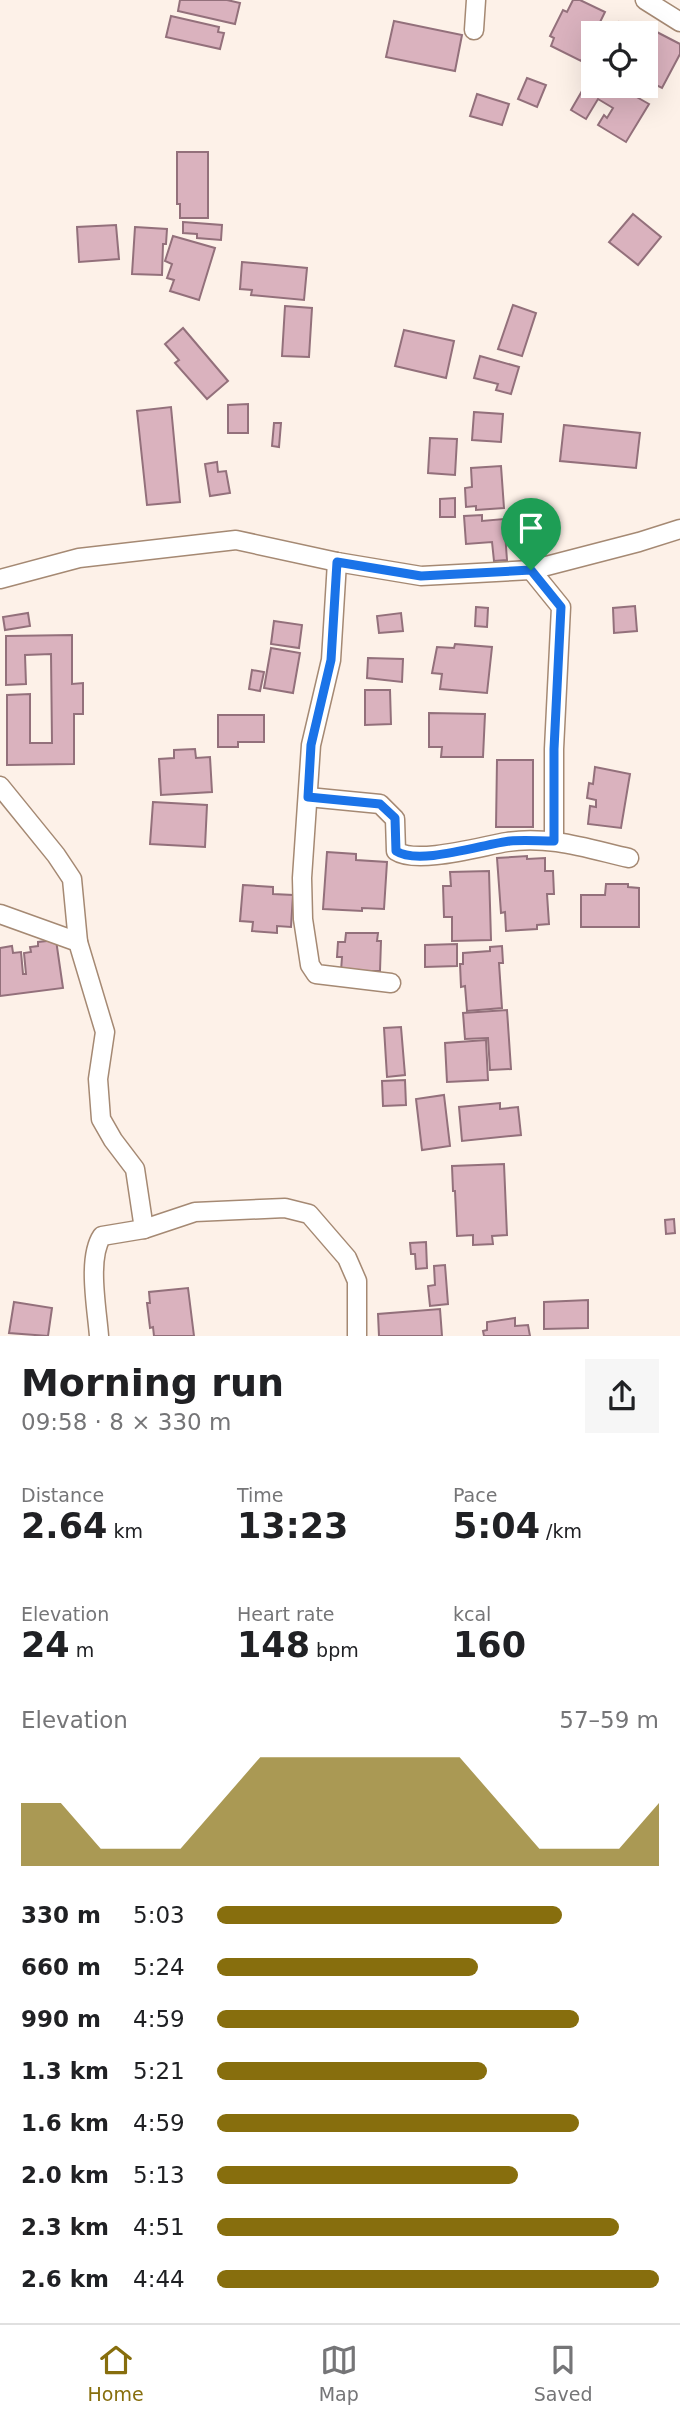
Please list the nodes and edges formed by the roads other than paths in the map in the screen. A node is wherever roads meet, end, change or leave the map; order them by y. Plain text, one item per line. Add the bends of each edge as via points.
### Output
1 (476, 0) edge
2 (645, 0) edge
3 (680, 22) edge
4 (474, 30) dead end
5 (680, 529) edge
6 (337, 562) junction
7 (531, 570) junction
8 (0, 579) edge
9 (0, 786) edge
10 (308, 797) junction
11 (554, 841) junction
12 (629, 858) dead end
13 (0, 914) edge
14 (78, 942) junction
15 (391, 983) dead end
16 (144, 1229) junction
17 (99, 1336) edge
18 (357, 1336) edge

1 - 4 street
2 - 3 street
5 - 7 street
6 - 7 street via 421,576
6 - 8 street via 236,540 79,558
6 - 10 street via 331,660 311,745
7 - 11 street via 561,607
9 - 14 street via 72,879
10 - 11 street via 380,804 395,818 396,851 404,856 455,853 509,841
10 - 15 street via 302,878 310,965 316,974
11 - 12 street
13 - 14 street
14 - 16 street via 105,1032 98,1079 101,1119 135,1169
16 - 17 street via 102,1236 96,1245
16 - 18 street via 195,1212 285,1208 309,1214 347,1258 357,1281

